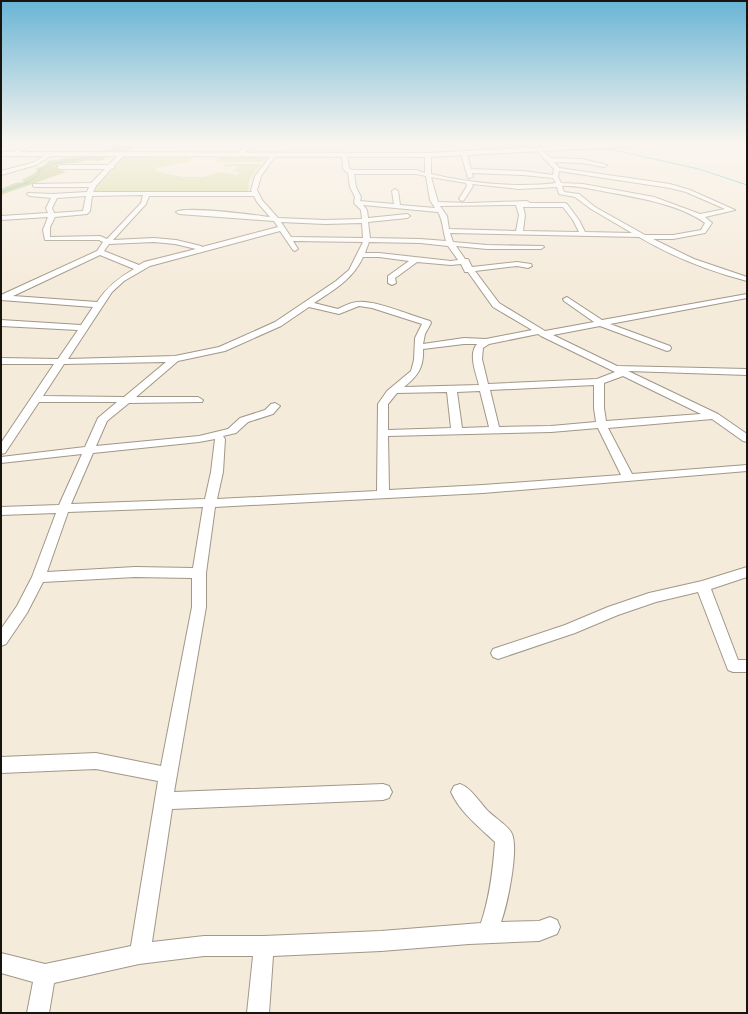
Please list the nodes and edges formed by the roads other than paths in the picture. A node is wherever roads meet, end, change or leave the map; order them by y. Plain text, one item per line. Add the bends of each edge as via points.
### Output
1 (355, 191) edge
2 (395, 191) dead end
3 (431, 191) edge
4 (466, 191) edge
5 (612, 191) edge
6 (689, 191) edge
7 (561, 193) joint
8 (30, 194) dead end
9 (89, 194) junction
10 (146, 194) junction
11 (255, 194) joint
12 (54, 196) junction
13 (462, 198) dead end
14 (357, 203) junction
15 (519, 204) junction
16 (565, 205) junction
17 (397, 206) junction
18 (438, 207) junction
19 (179, 212) dead end
20 (52, 216) junction
21 (407, 216) dead end
22 (700, 216) junction
23 (1, 218) edge
24 (276, 218) junction
25 (365, 220) junction
26 (282, 228) junction
27 (446, 231) junction
28 (519, 232) junction
29 (582, 234) junction
30 (642, 236) junction
31 (290, 238) junction
32 (366, 240) junction
33 (108, 242) junction
34 (451, 245) junction
35 (541, 246) dead end
36 (205, 248) junction
37 (295, 249) dead end
38 (100, 252) junction
39 (361, 255) junction
40 (416, 260) junction
41 (465, 261) junction
42 (528, 266) dead end
43 (139, 268) junction
44 (468, 270) junction
45 (747, 278) edge
46 (392, 283) dead end
47 (747, 296) edge
48 (2, 297) edge
49 (567, 298) dead end
50 (308, 304) junction
51 (99, 305) junction
52 (601, 322) junction
53 (2, 324) edge
54 (82, 328) junction
55 (542, 333) junction
56 (486, 342) junction
57 (418, 347) junction
58 (667, 348) dead end
59 (175, 359) junction
60 (1, 361) edge
61 (61, 361) junction
62 (619, 370) junction
63 (747, 372) edge
64 (599, 382) junction
65 (483, 387) junction
66 (452, 389) junction
67 (394, 390) junction
68 (129, 398) junction
69 (36, 399) junction
70 (198, 400) dead end
71 (275, 406) dead end
72 (714, 416) junction
73 (602, 426) junction
74 (457, 431) junction
75 (495, 431) junction
76 (383, 433) junction
77 (218, 436) junction
78 (747, 439) edge
79 (1, 450) edge
80 (90, 450) junction
81 (1, 460) edge
82 (747, 468) edge
83 (628, 478) junction
84 (383, 494) junction
85 (210, 503) junction
86 (63, 509) junction
87 (1, 511) edge
88 (199, 572) junction
89 (747, 572) edge
90 (39, 577) junction
91 (703, 586) junction
92 (1, 640) edge
93 (498, 653) dead end
94 (747, 666) edge
95 (1, 765) edge
96 (168, 775) junction
97 (383, 792) dead end
98 (460, 792) dead end
99 (164, 801) junction
100 (550, 926) dead end
101 (488, 933) junction
102 (264, 946) junction
103 (139, 954) junction
104 (1, 963) edge
105 (45, 975) junction
106 (38, 1013) edge
107 (258, 1013) edge

1 - 14 street
2 - 17 street
3 - 18 street
4 - 13 street
5 - 22 street via 654,199
6 - 22 street via 732,210
7 - 16 street
7 - 30 street via 577,196
8 - 12 street
9 - 10 street
9 - 12 street
9 - 20 street via 85,213
10 - 11 street
10 - 33 street via 144,203
11 - 24 street
12 - 20 street via 50,208
14 - 17 street
14 - 25 street via 364,210
15 - 16 street
15 - 18 street
15 - 28 street via 522,214
16 - 29 street
17 - 18 street
18 - 27 street via 444,216
19 - 24 street
20 - 23 street
20 - 33 street via 47,224 47,239 100,238
21 - 25 street
22 - 30 street via 708,223 703,232 673,238
24 - 25 street via 313,222
24 - 26 street
25 - 32 street
26 - 31 street
26 - 36 street
27 - 28 street
27 - 34 street
28 - 29 street
29 - 30 street
30 - 45 street via 691,261
31 - 32 street
31 - 37 street
32 - 34 street via 420,241
32 - 39 street
33 - 36 street via 169,241
33 - 38 street
34 - 35 street
34 - 41 street
36 - 43 street
38 - 43 street
38 - 48 street
39 - 40 street
39 - 50 street via 352,271
40 - 41 street via 451,263
40 - 46 street via 394,274 391,278
41 - 44 street
42 - 44 street via 517,264
43 - 51 street via 109,290
44 - 55 street via 496,304
47 - 52 street
48 - 51 street
49 - 52 street
50 - 57 street via 339,312 355,305 373,306 428,322 421,329
50 - 59 street via 278,324 222,349
51 - 54 street
52 - 55 street
52 - 58 street
53 - 54 street
54 - 61 street
55 - 56 street
55 - 62 street
56 - 57 street
56 - 65 street via 479,347 476,359
57 - 67 street via 418,368
59 - 61 street
59 - 68 street
60 - 61 street
61 - 69 street
62 - 63 street
62 - 64 street
62 - 72 street
64 - 65 street
64 - 73 street
65 - 66 street
65 - 75 street
66 - 67 street
66 - 74 street
67 - 76 street via 383,404
68 - 69 street
68 - 70 street
68 - 80 street via 102,420
69 - 79 street
71 - 77 street via 269,412 244,420 232,431
72 - 73 street
72 - 78 street
73 - 75 street
73 - 83 street
74 - 75 street
74 - 76 street
76 - 84 street
77 - 80 street
77 - 85 street via 220,439 217,472
80 - 81 street
80 - 86 street
82 - 83 street
83 - 84 street
84 - 85 street
85 - 86 street
85 - 88 street
86 - 87 street
86 - 90 street
88 - 90 street
88 - 96 street via 199,607
89 - 91 street
90 - 92 street
91 - 93 street via 654,597
91 - 94 street via 733,666
95 - 96 street via 96,761
96 - 99 street
97 - 99 street
98 - 101 street via 482,818 504,838 498,902
99 - 103 street
100 - 101 street via 539,931
101 - 102 street
102 - 103 street via 204,946
102 - 107 street
103 - 105 street
104 - 105 street
105 - 106 street

